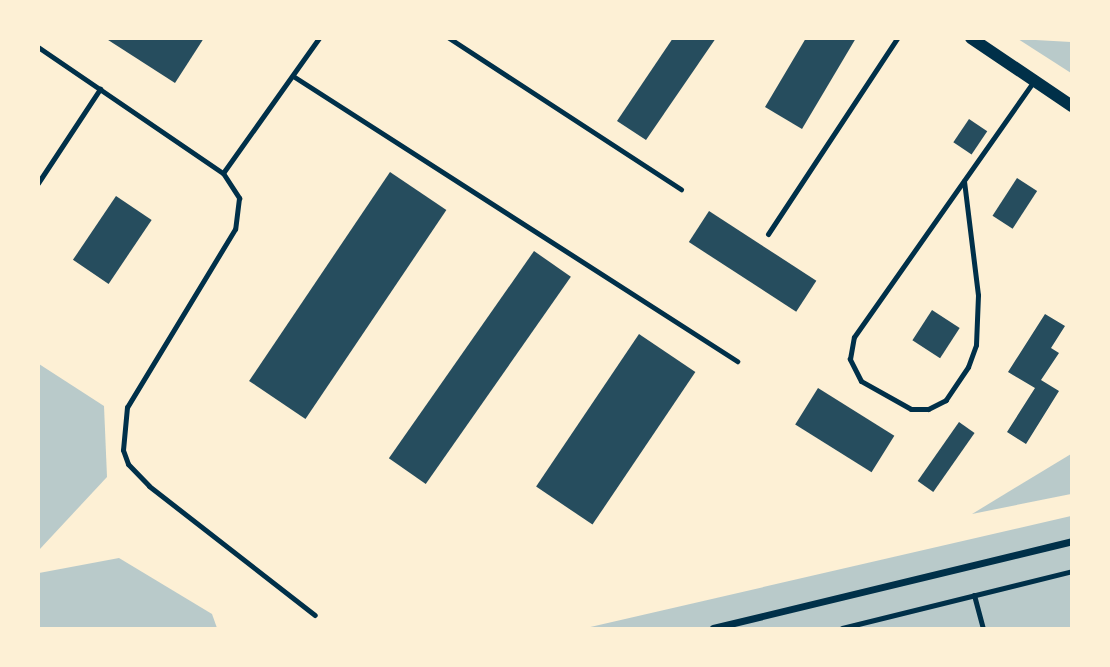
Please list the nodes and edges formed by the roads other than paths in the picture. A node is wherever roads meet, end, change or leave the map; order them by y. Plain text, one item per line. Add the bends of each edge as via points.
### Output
1 (319, 38) edge
2 (449, 38) edge
3 (897, 38) edge
4 (971, 38) edge
5 (38, 47) edge
6 (293, 76) junction
7 (1034, 81) junction
8 (100, 89) junction
9 (1072, 106) edge
10 (223, 173) junction
11 (964, 181) junction
12 (38, 183) edge
13 (681, 190) dead end
14 (768, 234) dead end
15 (737, 361) dead end
16 (1072, 541) edge
17 (1072, 571) edge
18 (974, 595) junction
19 (315, 615) dead end
20 (713, 628) edge
21 (842, 628) edge
22 (983, 628) edge

1 - 6 lane
2 - 13 lane
3 - 14 lane
4 - 7 street
5 - 8 lane
6 - 10 lane
6 - 15 lane
7 - 9 street
7 - 11 lane
8 - 10 lane
8 - 12 lane
10 - 19 lane via 239,198 235,229 127,407 123,450 128,464 149,486
11 - 11 lane via 859,327 850,348 861,381 911,409 928,409 946,400 964,375 976,345 978,295
16 - 20 street
17 - 18 lane
18 - 21 lane
18 - 22 lane

